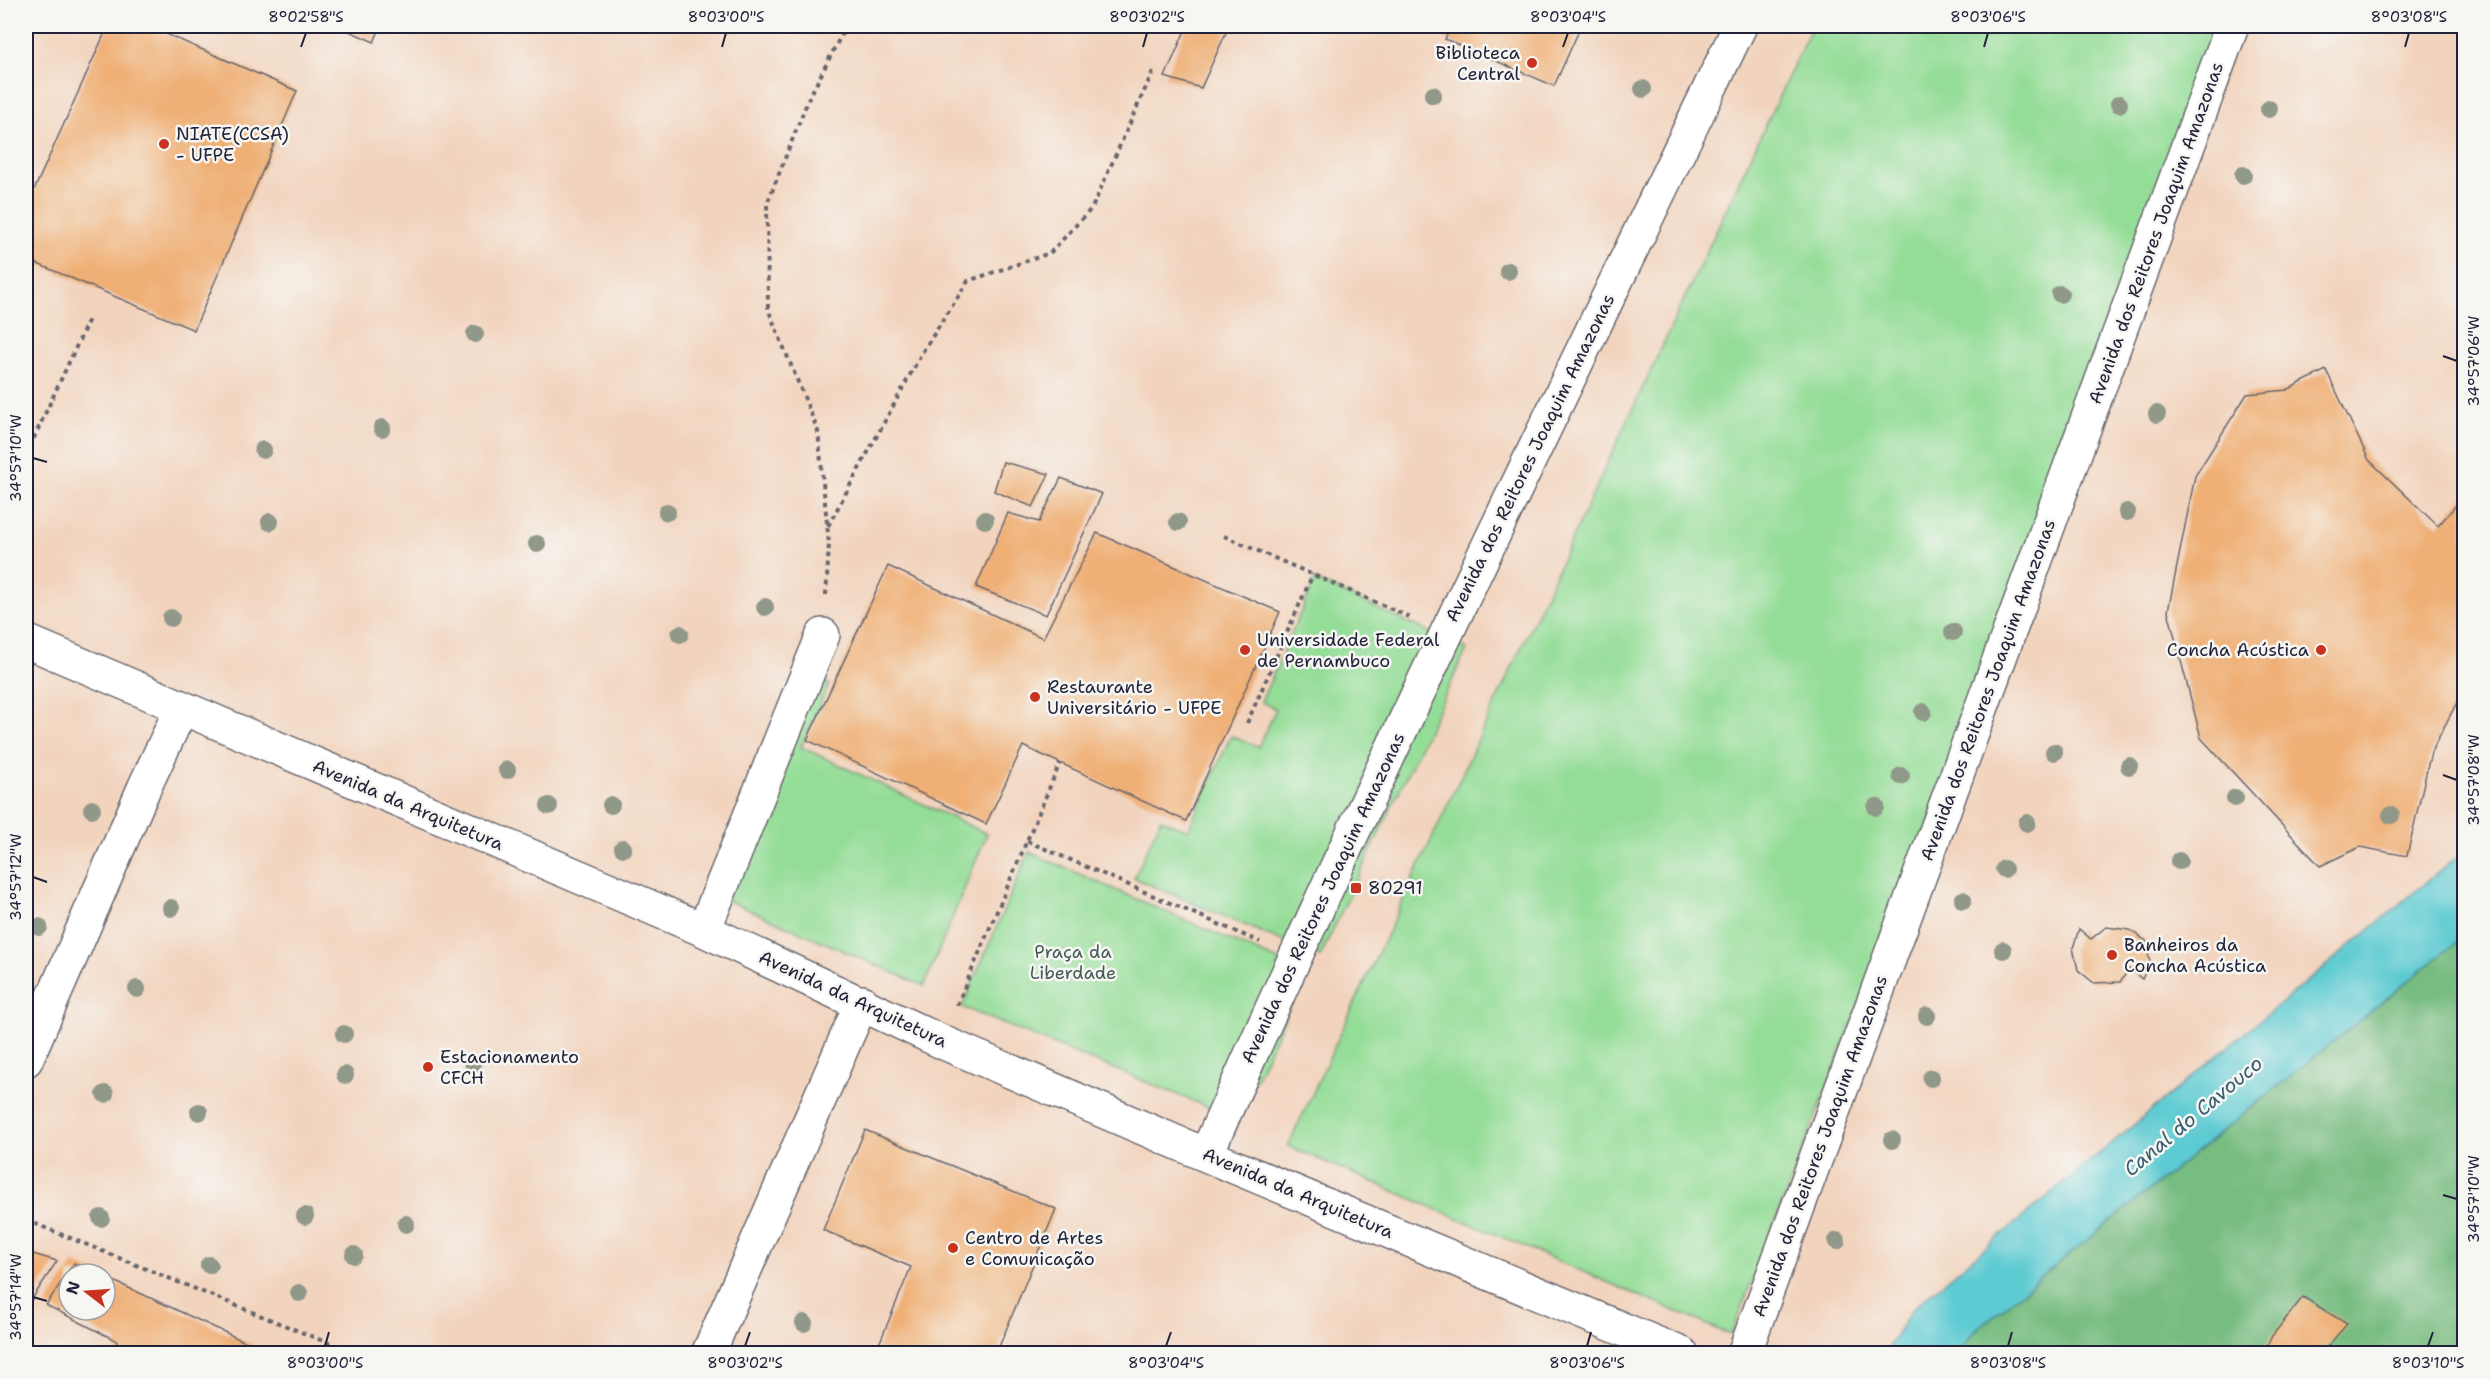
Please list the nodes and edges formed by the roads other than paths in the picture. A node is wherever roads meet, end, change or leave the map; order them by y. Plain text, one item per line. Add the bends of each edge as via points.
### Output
1 (1740, 26) edge
2 (2232, 26) edge
3 (823, 635) road end
4 (26, 641) edge
5 (181, 709) junction
6 (704, 930) junction
7 (862, 1002) junction
8 (26, 1060) edge
9 (1206, 1155) junction
10 (1628, 1343) edge
11 (708, 1353) edge
12 (1682, 1353) edge
13 (1744, 1353) edge

1 - 9 street, Avenida dos Reitores Joaquim Amazonas via 1445,633
2 - 13 street, Avenida dos Reitores Joaquim Amazonas
3 - 6 street
4 - 5 street, Avenida da Arquitetura
5 - 6 street, Avenida da Arquitetura
5 - 8 street
6 - 7 street, Avenida da Arquitetura
7 - 9 street, Avenida da Arquitetura via 942,1042
7 - 11 street
9 - 10 street, Avenida da Arquitetura
10 - 12 street, Avenida da Arquitetura

